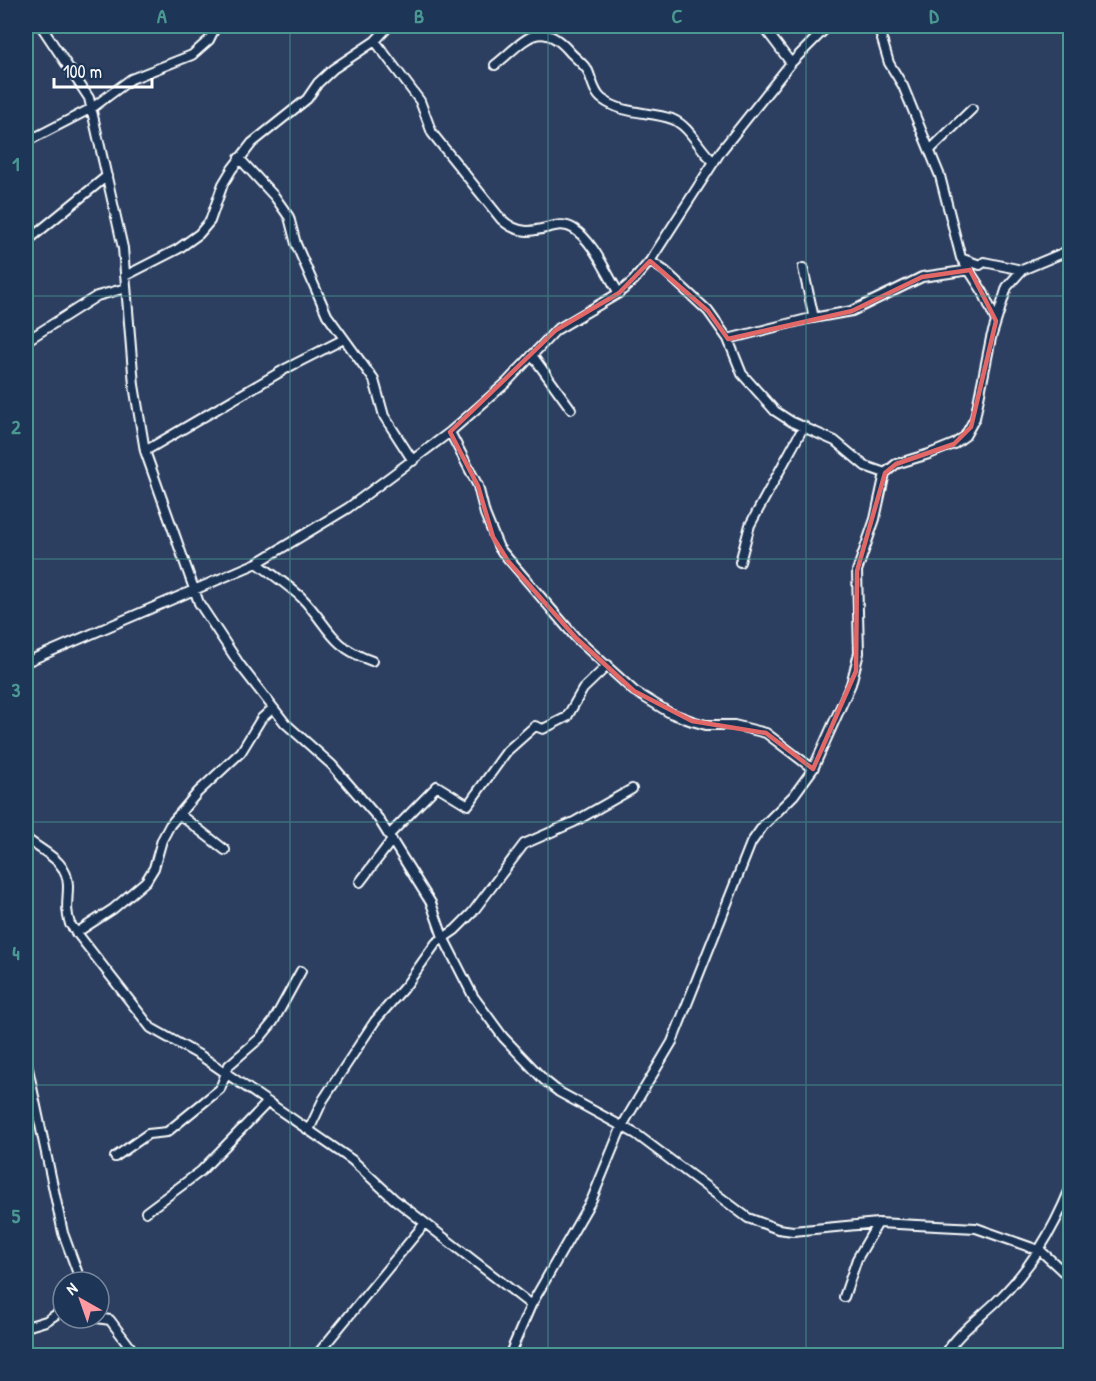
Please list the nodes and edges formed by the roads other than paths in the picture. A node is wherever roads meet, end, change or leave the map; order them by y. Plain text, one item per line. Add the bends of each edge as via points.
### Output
1 (41, 26) edge
2 (216, 26) edge
3 (389, 26) edge
4 (763, 26) edge
5 (828, 26) edge
6 (878, 26) edge
7 (375, 41) junction
8 (791, 63) junction
9 (495, 65) dead end
10 (92, 108) junction
11 (972, 109) dead end
12 (26, 142) edge
13 (930, 150) junction
14 (238, 158) junction
15 (714, 161) junction
16 (107, 176) junction
17 (26, 242) edge
18 (1071, 250) edge
19 (961, 258) junction
20 (650, 261) junction
21 (803, 268) dead end
22 (970, 270) junction
23 (1022, 270) junction
24 (125, 276) junction
25 (126, 288) junction
26 (619, 293) junction
27 (814, 318) junction
28 (996, 321) junction
29 (344, 339) junction
30 (728, 339) junction
31 (26, 341) edge
32 (532, 355) junction
33 (571, 409) dead end
34 (804, 426) junction
35 (450, 432) junction
36 (145, 451) junction
37 (413, 461) junction
38 (885, 473) junction
39 (740, 562) dead end
40 (257, 563) junction
41 (193, 591) junction
42 (372, 661) dead end
43 (26, 662) edge
44 (608, 665) junction
45 (273, 708) junction
46 (813, 769) junction
47 (632, 789) dead end
48 (179, 814) junction
49 (26, 838) edge
50 (390, 838) junction
51 (225, 850) dead end
52 (360, 882) dead end
53 (76, 933) junction
54 (443, 937) junction
55 (301, 971) dead end
56 (26, 1059) edge
57 (226, 1073) junction
58 (267, 1103) junction
59 (622, 1126) junction
60 (309, 1130) junction
61 (115, 1157) dead end
62 (1071, 1190) edge
63 (146, 1212) dead end
64 (426, 1223) junction
65 (878, 1223) junction
66 (1041, 1251) junction
67 (77, 1270) edge
68 (1071, 1278) edge
69 (844, 1297) dead end
70 (531, 1305) junction
71 (51, 1318) edge
72 (111, 1321) edge
73 (26, 1327) edge
74 (26, 1348) edge
75 (28, 1356) edge
76 (137, 1356) edge
77 (316, 1356) edge
78 (509, 1356) edge
79 (944, 1356) edge

1 - 10 street
2 - 10 street via 209,40 192,55 131,80
3 - 7 street
4 - 8 street
5 - 8 street
6 - 13 street via 889,63
7 - 14 street via 333,69 307,99
7 - 26 street via 420,101 432,133 501,219 524,232 562,225 574,229 584,237
8 - 15 street
9 - 15 street via 532,36 554,35 583,64 603,100 679,123
10 - 12 street
10 - 16 street
11 - 13 street
13 - 19 street
14 - 24 street via 223,184 210,221 199,234
14 - 29 street via 289,217 313,284
15 - 20 street
16 - 17 street
16 - 24 street
18 - 23 street
19 - 22 street
19 - 23 street via 980,265 984,262
20 - 26 street
20 - 30 street via 708,311
21 - 27 street
22 - 27 street via 922,277 852,311
22 - 28 street
23 - 28 street via 1007,287
24 - 25 street
25 - 31 street via 97,296
25 - 36 street via 134,385
26 - 32 street via 570,319
27 - 30 street
28 - 38 street via 971,427 954,444 896,464
29 - 36 street
29 - 37 street via 374,380 384,416
30 - 34 street via 749,384 783,417
32 - 33 street
32 - 35 street
34 - 38 street via 835,441 865,466
34 - 39 street via 750,525
35 - 37 street
35 - 44 street via 478,486 499,548 576,638
36 - 41 street
37 - 40 street via 348,508
38 - 46 street via 876,519 857,571 856,671
40 - 41 street
40 - 42 street via 302,598 329,634
41 - 43 street
41 - 45 street
44 - 46 street via 634,691 670,713 706,725 734,724 766,733
44 - 50 street via 583,689 567,717 543,729 534,726 507,751 468,805 437,786
45 - 48 street via 261,719 241,752
45 - 50 street via 351,785
46 - 59 street via 756,834 672,1042
47 - 54 street via 574,822 524,844 472,913
48 - 51 street
48 - 53 street via 162,840 146,881
49 - 53 street via 46,850 66,875 69,883 65,906
50 - 52 street
50 - 54 street via 431,903
53 - 57 street via 151,1029
54 - 59 street via 485,1014 526,1063 559,1092
54 - 60 street via 375,1021 329,1091
55 - 57 street via 273,1022 229,1065
56 - 67 street via 63,1233
57 - 58 street
57 - 61 street via 220,1089 168,1132 148,1134
58 - 60 street
58 - 63 street via 201,1171
59 - 65 street via 748,1218 762,1224 793,1231
59 - 70 street via 592,1199
60 - 64 street via 352,1160
62 - 66 street
64 - 70 street
64 - 77 street
65 - 66 street via 976,1228
65 - 69 street via 857,1259
66 - 68 street
66 - 79 street via 1027,1270 958,1336
70 - 78 street
71 - 73 street
72 - 76 street
74 - 75 street

